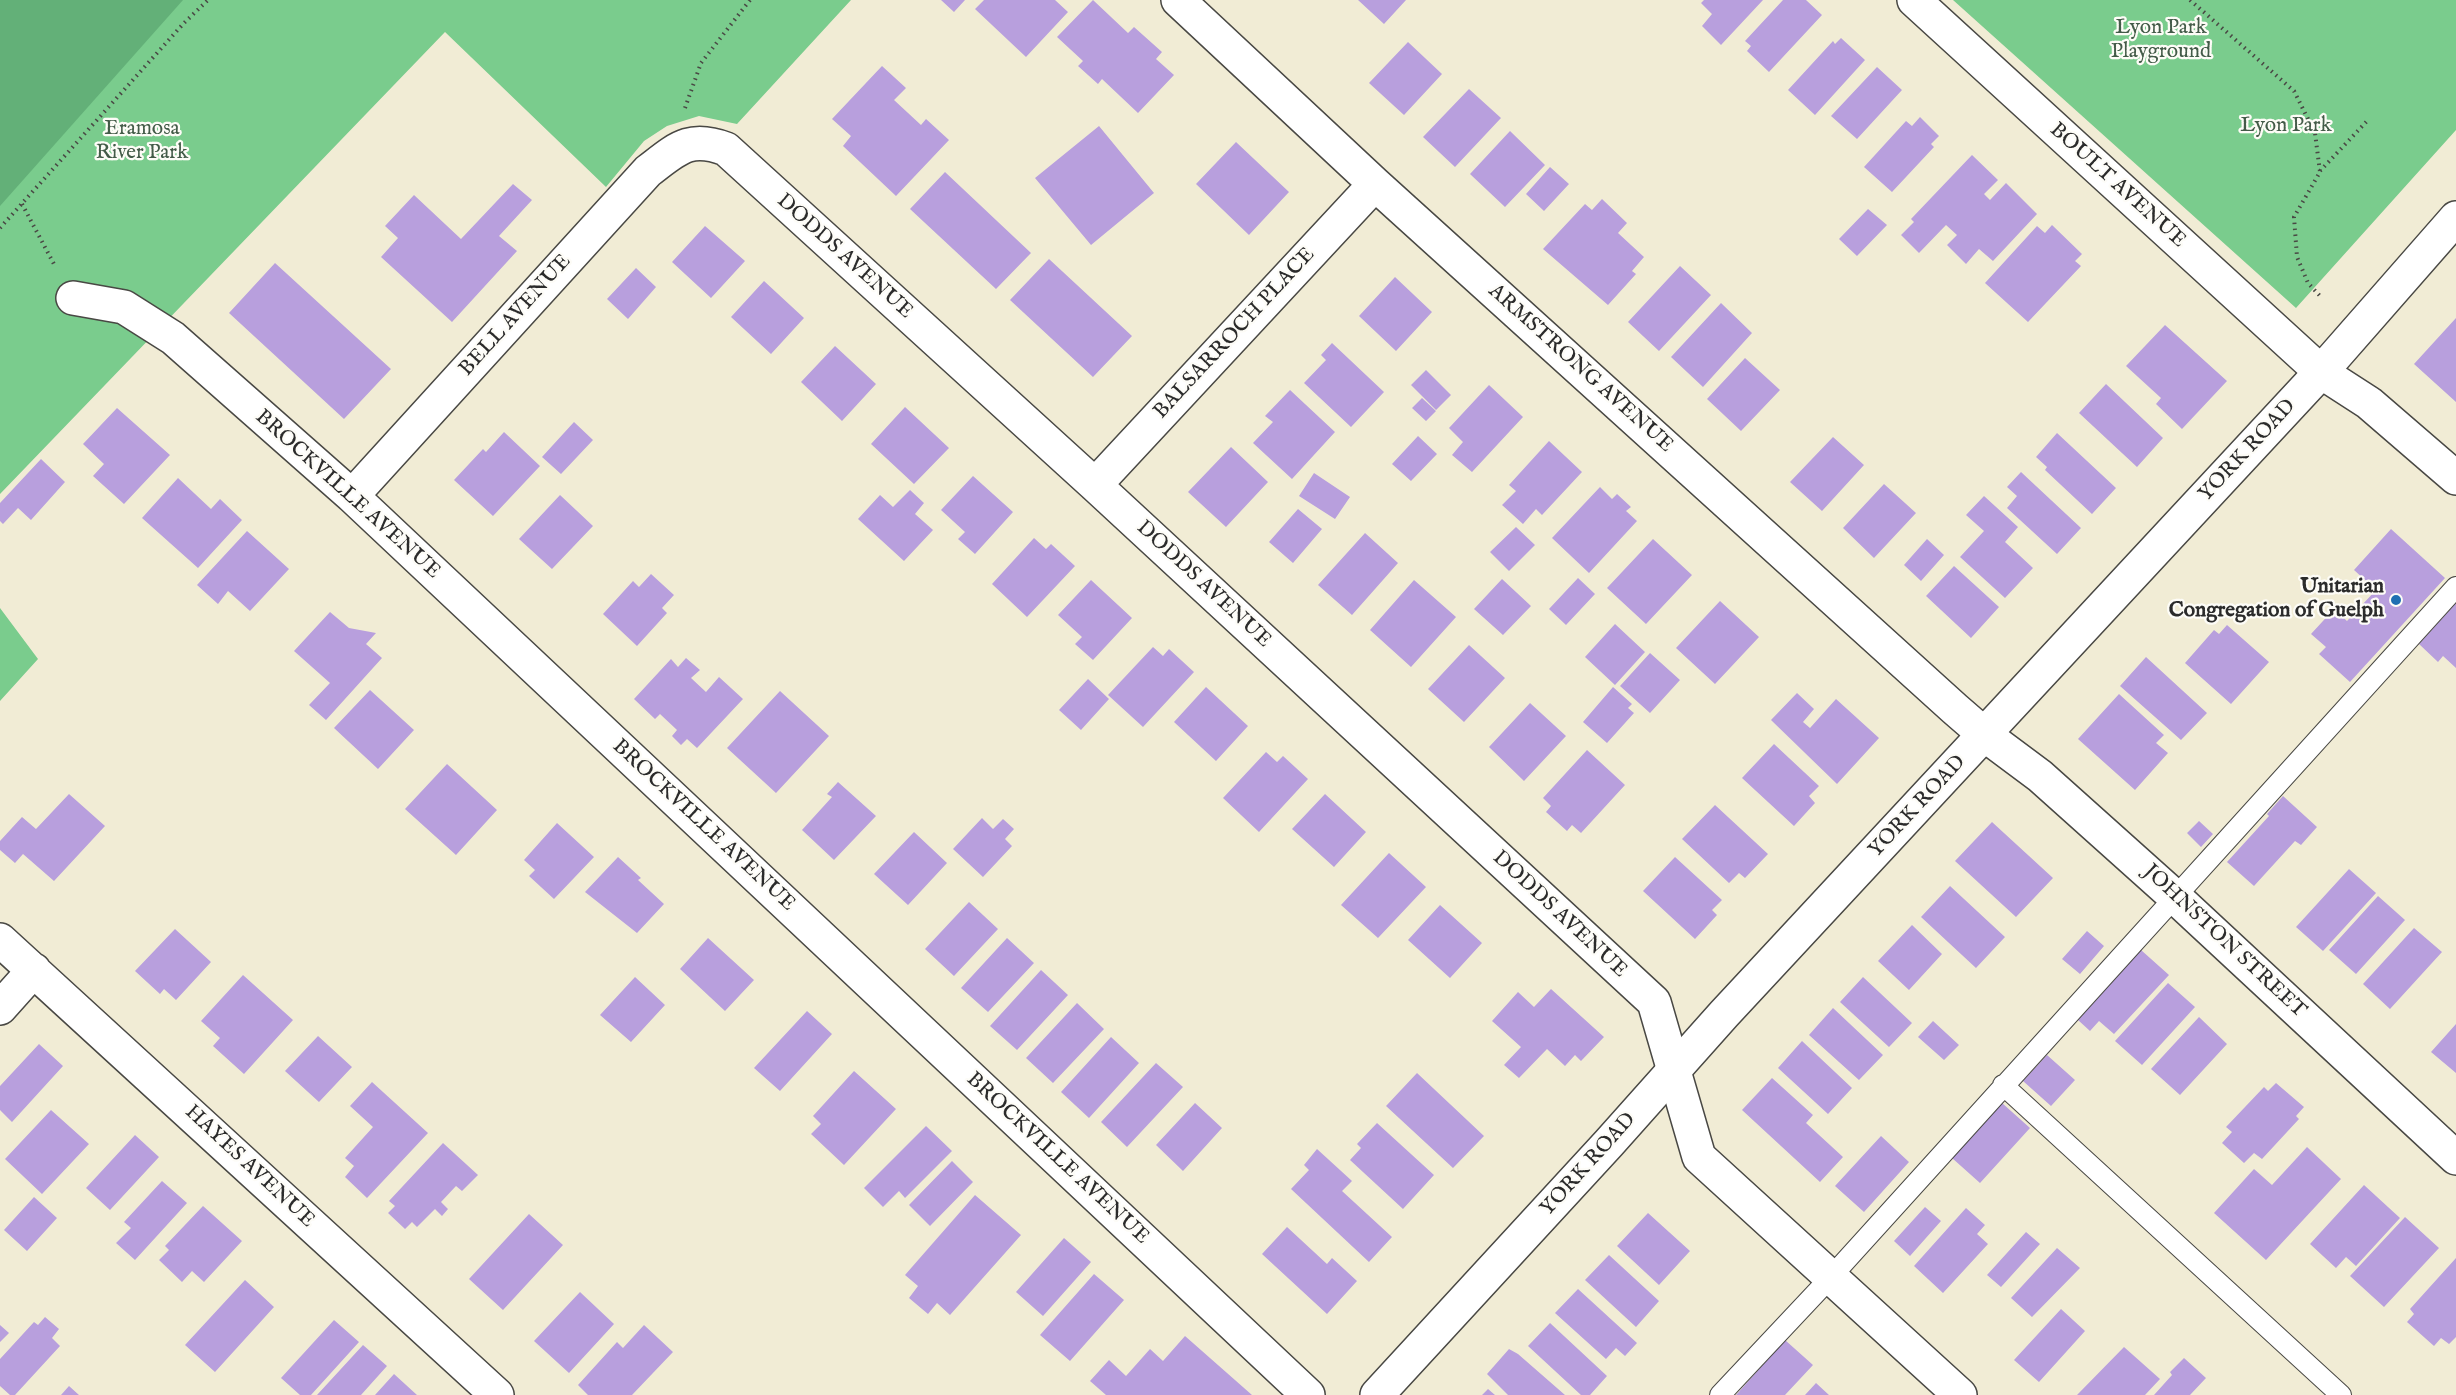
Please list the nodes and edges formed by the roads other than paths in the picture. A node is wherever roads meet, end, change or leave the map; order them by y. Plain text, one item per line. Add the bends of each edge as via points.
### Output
1 (1178, 0) edge
2 (1914, 0) edge
3 (687, 143) joint
4 (1375, 184) junction
5 (2456, 218) edge
6 (73, 298) road end
7 (2320, 372) junction
8 (2456, 478) edge
9 (1095, 485) junction
10 (352, 496) junction
11 (2456, 587) edge
12 (1985, 735) junction
13 (2174, 896) junction
14 (0, 940) edge
15 (34, 970) junction
16 (0, 1008) edge
17 (1674, 1071) junction
18 (2003, 1085) junction
19 (2456, 1158) edge
20 (1830, 1278) junction
21 (497, 1395) edge
22 (1308, 1395) edge
23 (1377, 1395) edge
24 (1720, 1395) edge
25 (1960, 1395) edge
26 (2341, 1395) edge

1 - 4 street, ARMSTRONG AVENUE
2 - 7 street, BOULT AVENUE
3 - 9 street, DODDS AVENUE via 708,142 726,148
3 - 10 street, BELL AVENUE via 648,171
4 - 9 street, BALSARROCH PLACE
4 - 12 street, ARMSTRONG AVENUE
5 - 7 street, YORK ROAD
6 - 10 street, BROCKVILLE AVENUE via 124,307 173,338
7 - 8 street, BOULT AVENUE via 2369,403
7 - 12 street, YORK ROAD
9 - 17 street, DODDS AVENUE via 1654,1002
10 - 22 street, BROCKVILLE AVENUE
11 - 13 lane
12 - 13 street, JOHNSTON STREET via 2040,776
12 - 17 street, YORK ROAD
13 - 18 lane
13 - 19 street, JOHNSTON STREET
14 - 15 street, HAYES AVENUE
15 - 16 street
15 - 21 street, HAYES AVENUE
17 - 20 street, DODDS AVENUE via 1699,1156
17 - 23 street, YORK ROAD
18 - 20 lane
18 - 26 lane
20 - 24 lane
20 - 25 street, DODDS AVENUE

